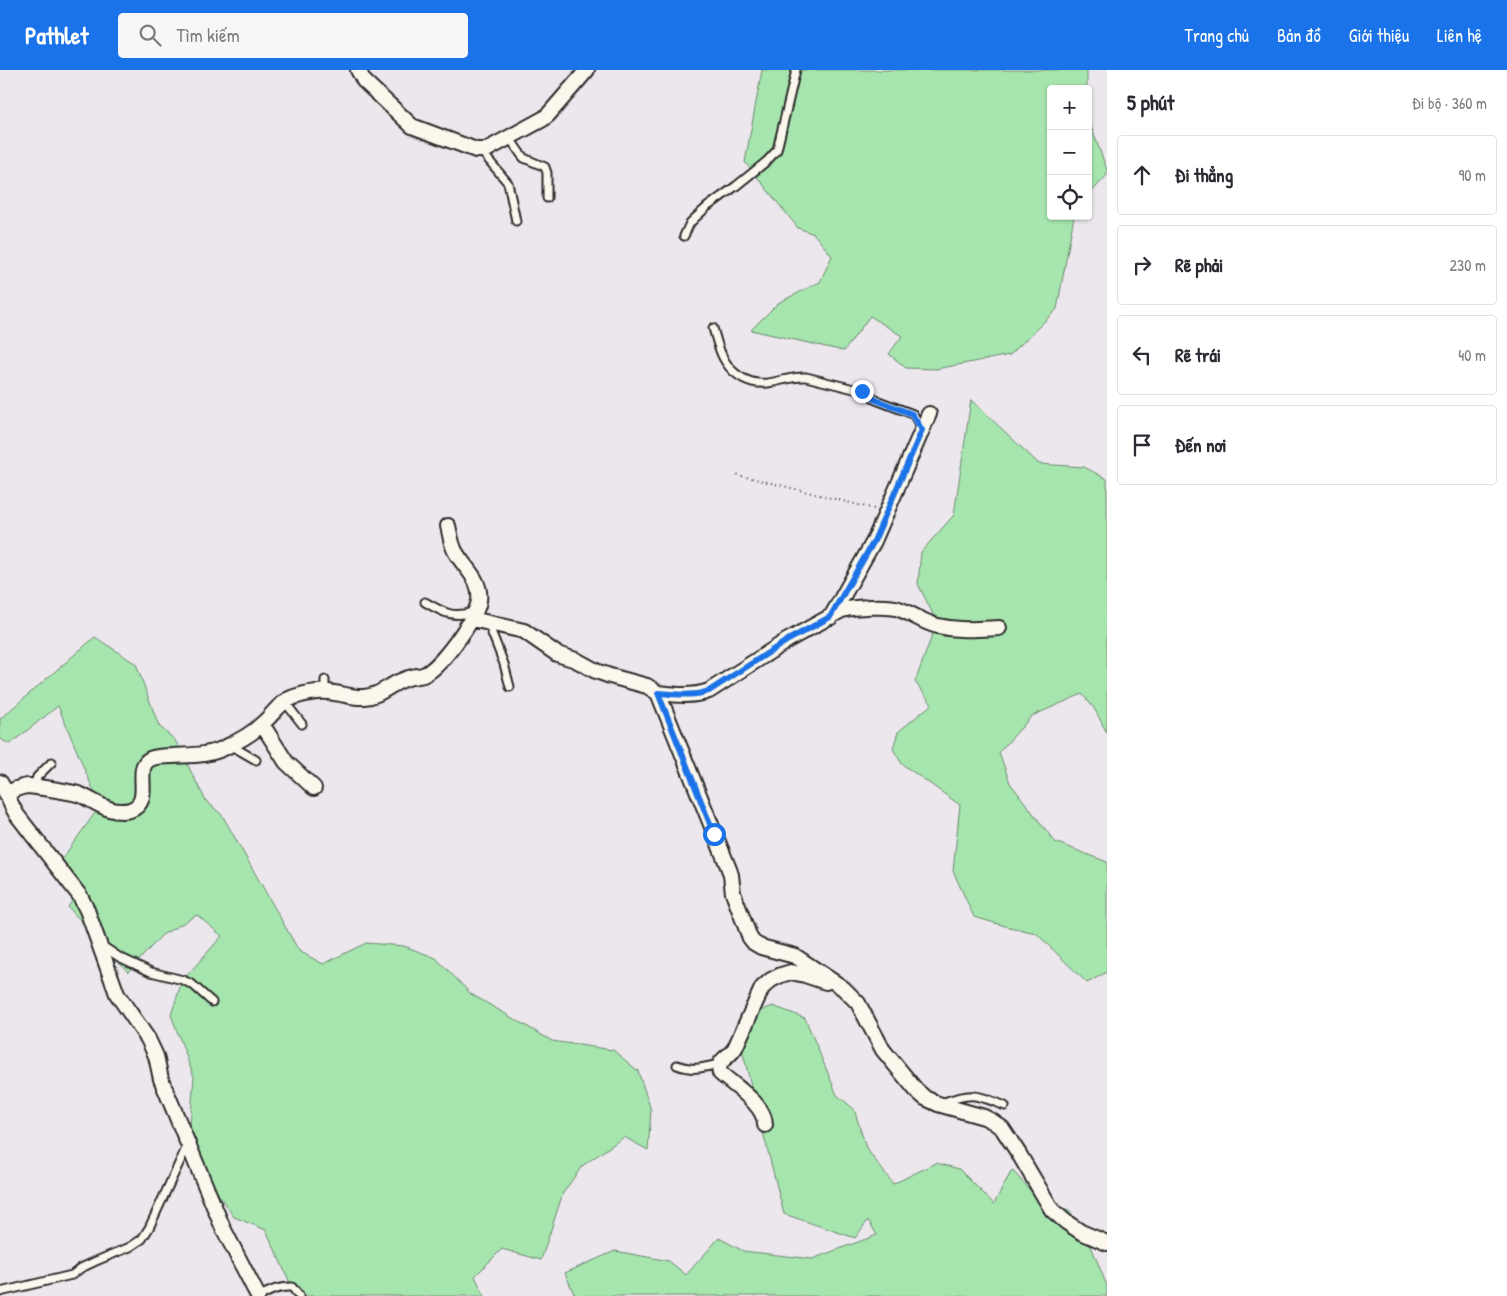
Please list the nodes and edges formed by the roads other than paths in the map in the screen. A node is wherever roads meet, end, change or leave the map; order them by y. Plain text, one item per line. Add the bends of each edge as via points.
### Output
1 (358, 70) edge
2 (587, 70) edge
3 (796, 70) edge
4 (508, 137) junction
5 (481, 151) junction
6 (547, 198) dead end
7 (516, 221) dead end
8 (684, 236) dead end
9 (712, 328) dead end
10 (929, 414) dead end
11 (922, 430) junction
12 (448, 526) dead end
13 (425, 602) dead end
14 (473, 615) junction
15 (830, 617) junction
16 (488, 622) junction
17 (1000, 628) dead end
18 (510, 687) dead end
19 (658, 693) junction
20 (285, 702) junction
21 (262, 724) junction
22 (302, 724) dead end
23 (230, 745) junction
24 (256, 760) dead end
25 (52, 762) dead end
26 (4, 787) edge
27 (34, 787) junction
28 (314, 788) dead end
29 (99, 943) junction
30 (843, 988) junction
31 (212, 1002) dead end
32 (719, 1064) junction
33 (677, 1065) dead end
34 (938, 1104) junction
35 (1005, 1106) dead end
36 (765, 1125) dead end
37 (188, 1144) junction
38 (1107, 1243) edge
39 (0, 1292) edge
40 (259, 1296) edge
41 (298, 1296) edge

1 - 5 street via 364,81 412,126
2 - 4 street via 548,115
3 - 8 lane via 777,150 690,222
4 - 5 street
4 - 6 lane via 524,158 545,167
5 - 7 lane via 508,184
9 - 11 lane via 724,360 734,372 750,382 764,383 799,376 862,391 912,414
10 - 11 street
11 - 15 street via 874,541
12 - 14 street via 455,550 477,584 479,601
13 - 14 lane via 451,615
14 - 16 street
14 - 20 street via 454,645 423,675 404,679 378,694 365,697 346,696 325,686
15 - 17 street via 850,608 892,608 936,626 963,631
15 - 19 street via 709,691 688,695
16 - 18 lane
16 - 19 street via 524,631 557,654
19 - 30 street via 731,875 733,893 750,938 761,947 795,956
20 - 21 street
20 - 22 lane
21 - 23 street
21 - 28 street via 286,762
23 - 24 lane
23 - 27 street via 213,753 151,758 144,763 142,770 143,795 131,810 117,811 79,794
25 - 27 lane via 37,777
26 - 27 street
26 - 29 street via 10,805 80,896
29 - 31 lane via 151,972 193,985
29 - 37 street via 117,994 156,1056 161,1079
30 - 32 street via 791,972 770,980 762,988 735,1048
30 - 34 street via 858,1003 883,1050 916,1090
32 - 33 lane via 696,1069
32 - 36 street via 720,1073 761,1110
34 - 35 lane via 970,1095
34 - 38 street via 984,1117 1002,1128 1052,1210 1081,1232
37 - 39 lane via 142,1239 72,1275
37 - 40 street via 223,1228
40 - 41 lane via 286,1286 292,1287

